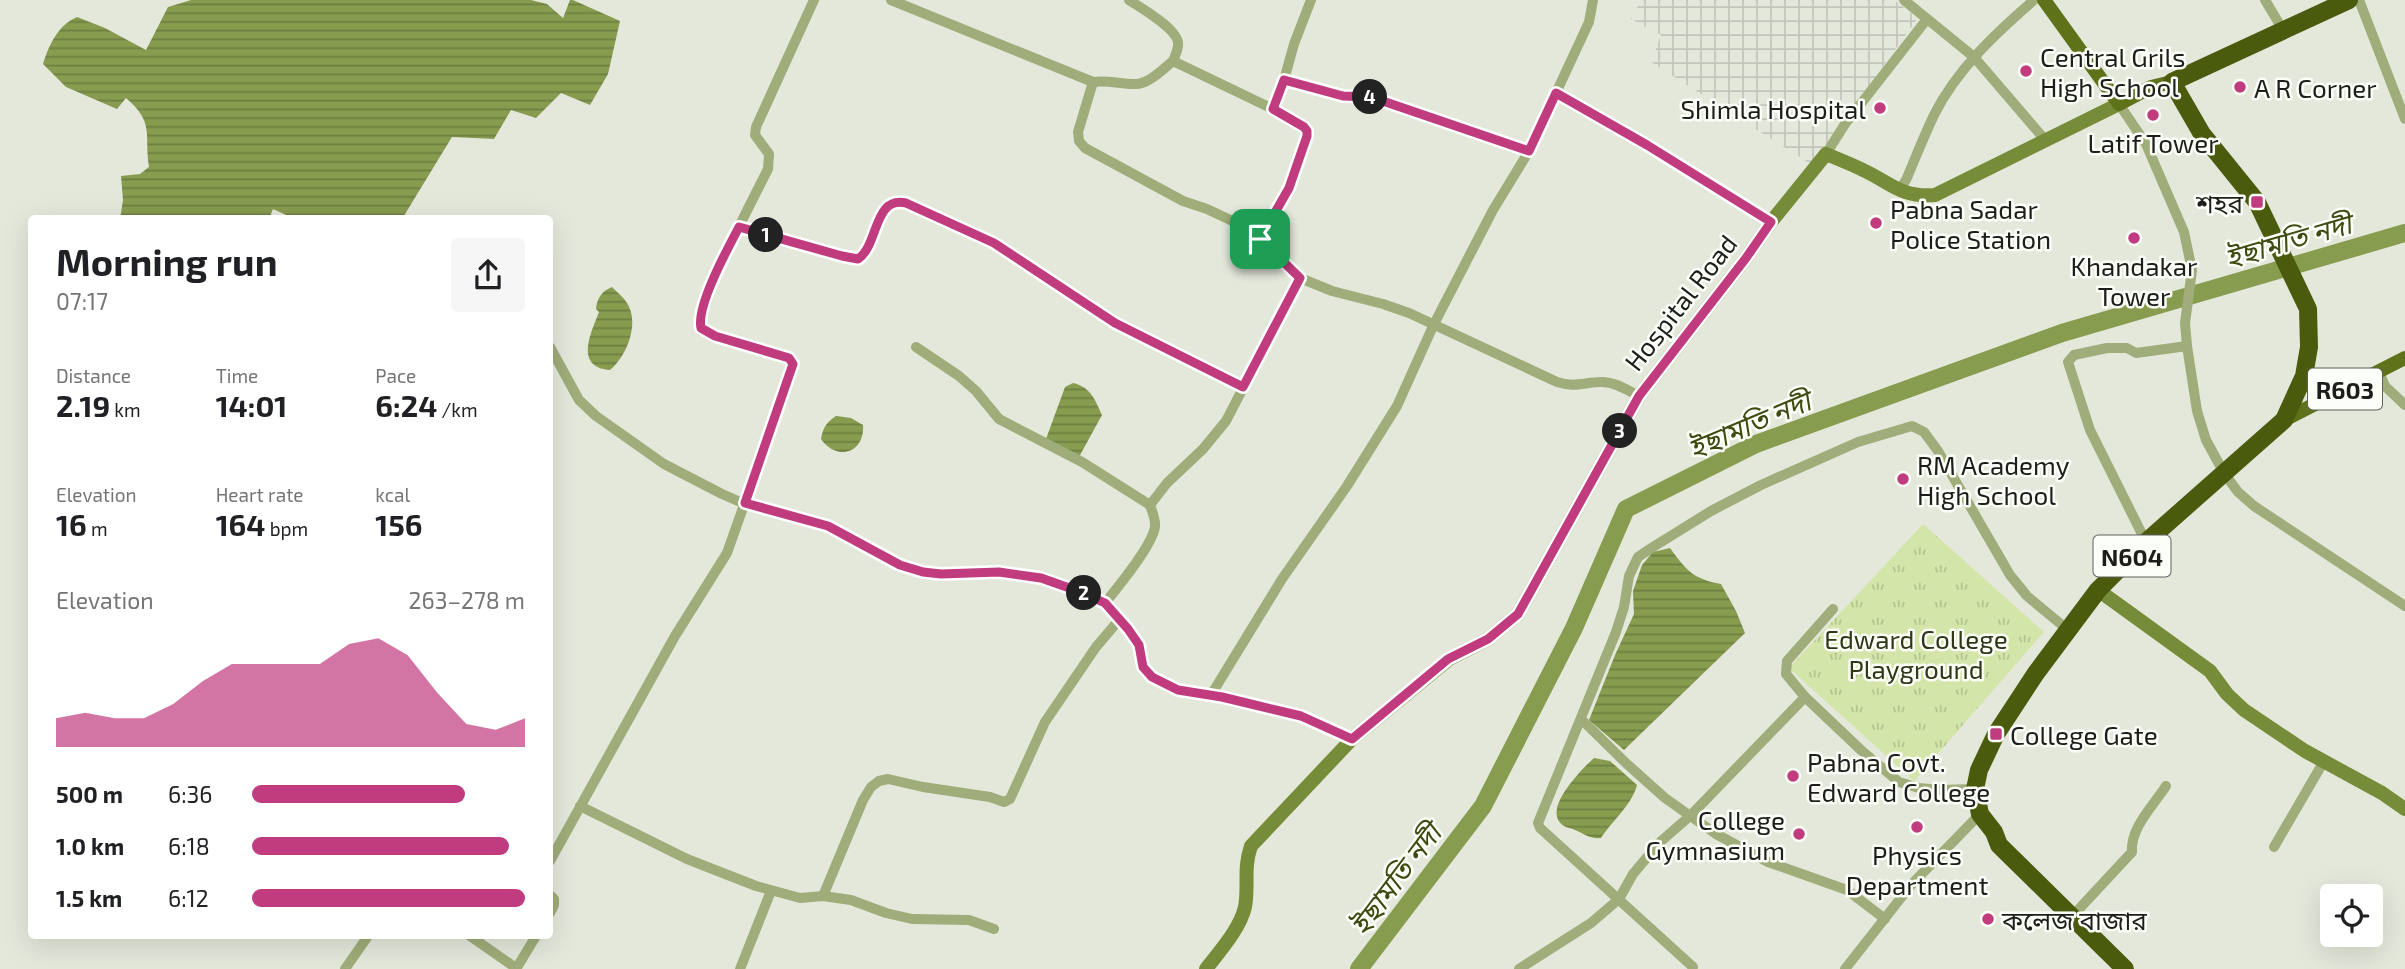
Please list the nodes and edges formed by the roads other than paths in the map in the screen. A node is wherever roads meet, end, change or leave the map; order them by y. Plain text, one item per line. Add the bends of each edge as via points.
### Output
1 (814, 0) edge
2 (891, 0) edge
3 (1130, 0) edge
4 (1311, 0) edge
5 (1592, 0) edge
6 (1904, 0) edge
7 (2034, 0) edge
8 (2044, 0) edge
9 (2265, 0) edge
10 (2349, 0) edge
11 (2359, 0) edge
12 (1927, 19) junction
13 (2283, 30) junction
14 (1974, 57) junction
15 (1173, 61) junction
16 (1284, 80) junction
17 (1094, 82) junction
18 (2172, 82) junction
19 (1556, 93) junction
20 (2119, 104) junction
21 (1273, 109) junction
22 (2405, 120) edge
23 (2046, 141) junction
24 (1529, 151) junction
25 (1826, 154) junction
26 (1899, 190) junction
27 (1771, 222) junction
28 (739, 227) junction
29 (1260, 239) junction
30 (1300, 278) junction
31 (1434, 324) junction
32 (2187, 346) junction
33 (916, 347) dead end
34 (553, 352) edge
35 (2405, 358) edge
36 (2379, 372) junction
37 (1243, 387) junction
38 (1639, 396) junction
39 (2405, 405) edge
40 (2284, 419) junction
41 (2224, 473) junction
42 (745, 503) junction
43 (1150, 505) junction
44 (2146, 542) junction
45 (2098, 590) junction
46 (1105, 603) junction
47 (2405, 606) edge
48 (1833, 609) dead end
49 (1119, 620) junction
50 (2068, 630) junction
51 (1211, 695) junction
52 (1805, 698) junction
53 (1581, 719) junction
54 (1352, 739) junction
55 (2324, 761) junction
56 (2166, 786) dead end
57 (1975, 789) junction
58 (580, 806) junction
59 (2405, 809) edge
60 (1980, 814) junction
61 (1691, 815) junction
62 (1994, 832) junction
63 (2273, 847) dead end
64 (553, 856) edge
65 (771, 891) junction
66 (823, 896) junction
67 (1619, 899) junction
68 (2079, 909) junction
69 (1885, 919) junction
70 (994, 929) dead end
71 (366, 939) edge
72 (474, 939) edge
73 (534, 939) edge
74 (1694, 968) edge
75 (345, 969) edge
76 (516, 969) edge
77 (740, 969) edge
78 (1206, 969) edge
79 (1519, 969) edge
80 (1845, 969) edge
81 (2125, 969) edge
82 (2140, 969) edge

1 - 28 street via 755,127 770,160
2 - 17 street
3 - 15 street via 1177,37
4 - 16 street
5 - 19 street via 1589,23
6 - 12 street
7 - 14 street
8 - 20 main road
9 - 13 street
10 - 13 highway
11 - 22 street
12 - 14 street
12 - 25 street
13 - 18 highway
14 - 23 street
14 - 26 street via 1935,113
15 - 17 street via 1136,85
15 - 21 street
16 - 21 street
16 - 24 street via 1343,96 1371,97
17 - 29 street via 1078,132 1085,148 1183,201 1241,225
18 - 20 main road
18 - 40 highway, N604 via 2202,134 2257,202 2308,309 2304,376
19 - 24 street
19 - 27 street
20 - 23 main road
20 - 32 street via 2146,144 2184,232 2192,270 2185,323
21 - 29 street via 1304,127 1307,136 1289,188
23 - 26 main road via 1935,195 1916,197
24 - 31 street
25 - 26 main road
25 - 27 main road, Hospital Road
27 - 38 main road, Hospital Road
28 - 37 street via 858,259 869,247 883,211 892,203 906,203 994,243 1115,323
28 - 42 street via 718,268 701,328 789,358 793,364
29 - 30 street
30 - 31 street
30 - 37 street
31 - 38 street via 1557,382 1576,387 1612,383
31 - 51 street via 1397,406
32 - 41 street via 2197,411
32 - 44 street via 2136,353 2107,348 2074,355 2068,362 2090,430
33 - 43 street via 959,376 999,419 1082,462
34 - 42 street via 579,400 596,416 664,464
35 - 36 main road, R603
36 - 39 street via 2385,386
36 - 40 main road, R603
37 - 43 street via 1226,421
38 - 54 main road, Hospital Road via 1518,614 1488,639 1448,659
40 - 41 highway, N604
41 - 44 highway, N604
41 - 47 street via 2254,506
42 - 46 street via 828,526 900,565 923,572 999,572 1041,578
42 - 58 street via 727,553
43 - 46 street via 1154,530
44 - 45 highway, N604
45 - 50 highway, N604
45 - 55 main road via 2210,671 2244,710
46 - 49 street
48 - 52 street via 1787,662 1786,674
49 - 51 street via 1139,645 1143,667 1152,677 1178,690
49 - 66 street via 1045,722 1010,799 1004,802 896,779 880,781 863,800
50 - 53 street via 2027,596 2010,575 1938,452 1924,432 1912,426 1858,442 1761,485 1638,557 1616,632
50 - 57 highway, N604 via 1996,734
51 - 54 street via 1301,716
52 - 57 street via 1899,782 1919,788
52 - 61 street
53 - 61 street via 1665,798
53 - 67 street via 1538,823
54 - 78 main road, Hospital Road via 1251,846 1241,919
55 - 59 main road
55 - 63 street
56 - 68 street via 2134,832 2132,852
57 - 60 highway, N604
58 - 64 street
58 - 65 street via 722,874
60 - 62 highway, N604
60 - 69 street
61 - 67 street via 1633,874
61 - 69 street via 1768,862 1847,890
62 - 68 highway, N604 via 2008,838
62 - 81 highway, N604 via 1999,845
65 - 66 street via 800,898
65 - 77 street
66 - 70 street via 912,919 970,919
67 - 74 street
67 - 79 street via 1591,923
68 - 82 highway, N604
69 - 80 street
71 - 75 street
72 - 76 street
73 - 76 street

